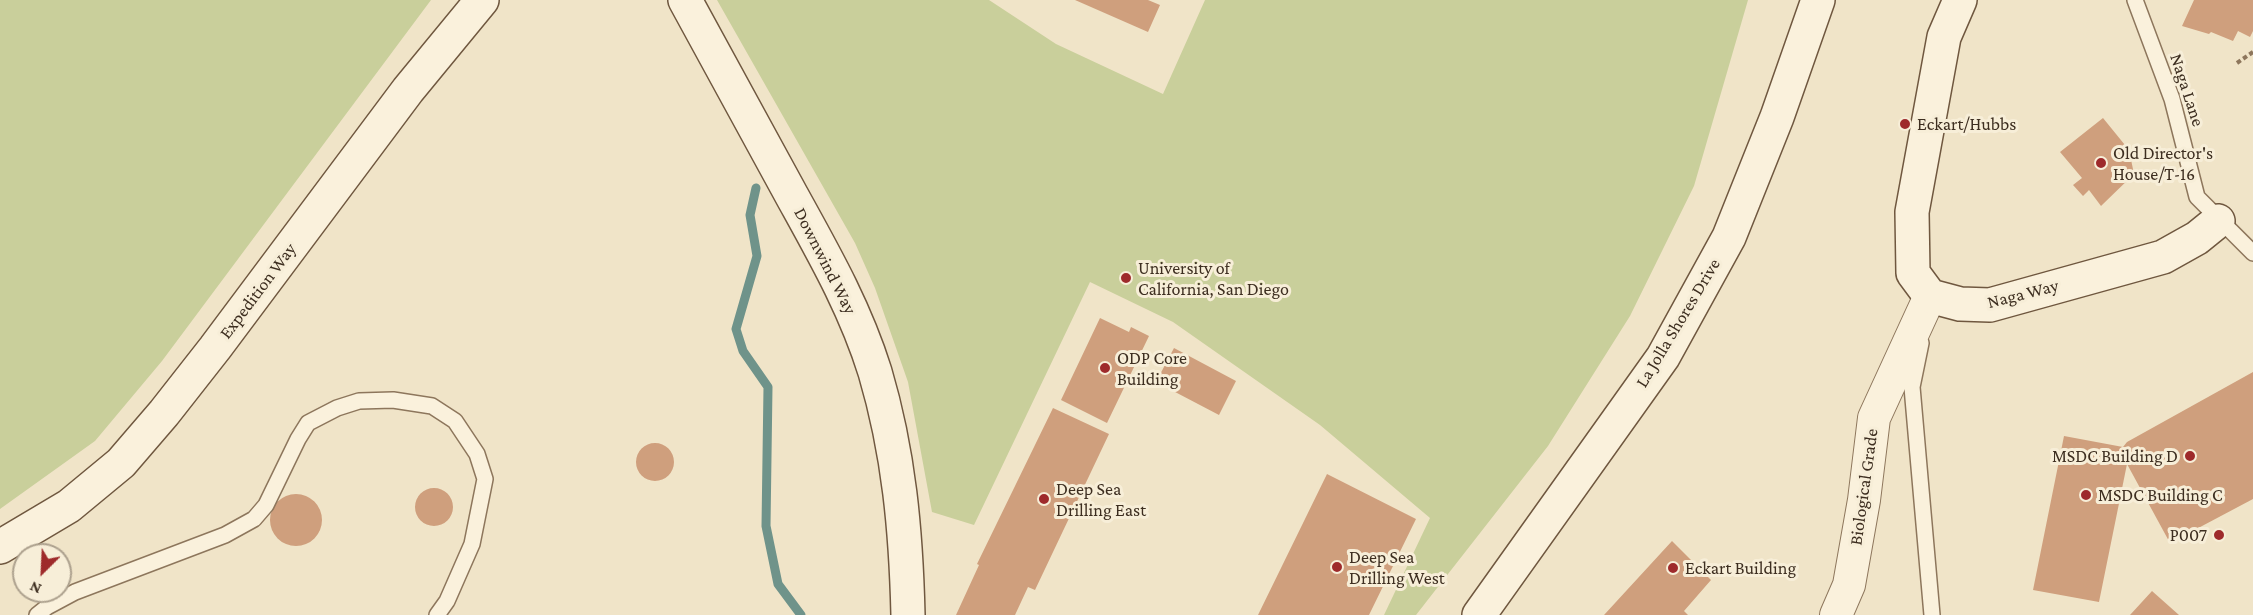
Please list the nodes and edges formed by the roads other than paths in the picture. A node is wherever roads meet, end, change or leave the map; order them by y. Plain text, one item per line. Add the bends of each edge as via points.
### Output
1 (482, 0) edge
2 (684, 0) edge
3 (1818, 0) edge
4 (1960, 0) edge
5 (2135, 0) edge
6 (2218, 221) junction
7 (2253, 254) edge
8 (1930, 296) junction
9 (0, 547) edge
10 (37, 615) edge
11 (437, 615) edge
12 (908, 615) edge
13 (1479, 615) edge
14 (1836, 615) edge
15 (1932, 615) edge

1 - 9 street, Expedition Way via 408,90 215,348 121,463 69,506
2 - 12 street, Downwind Way via 847,296 874,370 901,488
3 - 13 street, La Jolla Shores Drive via 1729,237 1663,357
4 - 8 street via 1944,38 1912,212 1913,273
5 - 6 lane, Naga Lane via 2172,99 2197,197
6 - 7 lane
6 - 8 street, Naga Way via 2163,257 1990,305 1960,304
8 - 14 street, Biological Grade via 1874,418 1849,585
8 - 15 lane via 1912,387
10 - 11 lane via 75,592 225,535 254,519 266,505 308,423 359,401 393,400 432,406 455,421 477,454 485,479 472,543

